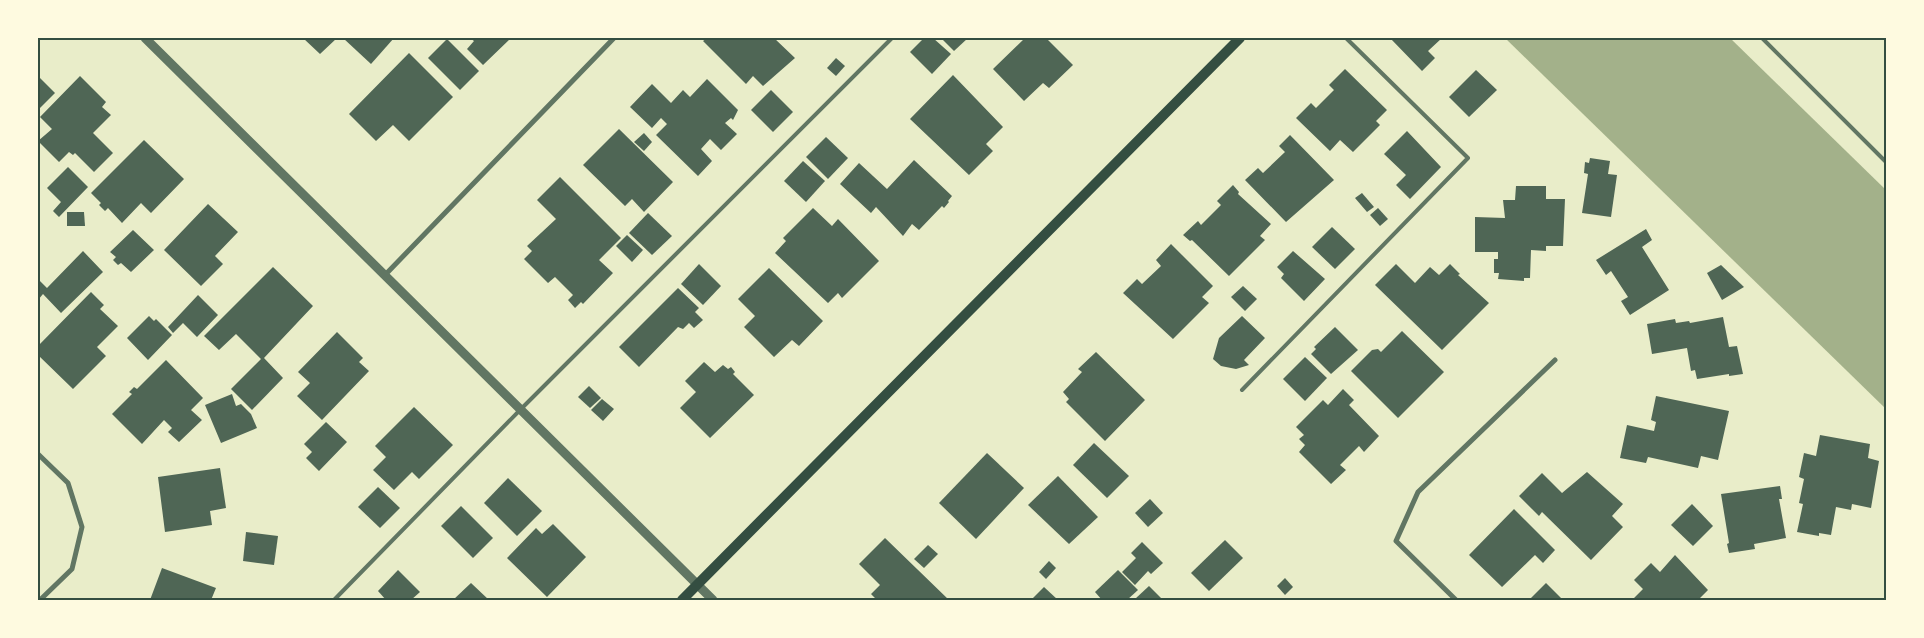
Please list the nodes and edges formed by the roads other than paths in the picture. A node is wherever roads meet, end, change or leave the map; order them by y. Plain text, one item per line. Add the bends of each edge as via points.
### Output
1 (145, 38) edge
2 (614, 38) edge
3 (892, 38) edge
4 (1240, 38) edge
5 (1346, 38) edge
6 (1762, 38) edge
7 (1886, 162) edge
8 (385, 275) junction
9 (1555, 360) dead end
10 (1242, 390) dead end
11 (520, 410) junction
12 (38, 454) edge
13 (698, 585) junction
14 (40, 600) edge
15 (334, 600) edge
16 (682, 600) edge
17 (714, 600) edge
18 (1456, 600) edge

1 - 8 street
2 - 8 street
3 - 11 lane
4 - 13 main road
5 - 10 lane via 1468,158
6 - 7 lane
8 - 11 street
9 - 18 street via 1418,492 1396,541
11 - 13 street
11 - 15 lane
12 - 14 street via 68,483 82,527 72,569
13 - 16 main road
13 - 17 street

